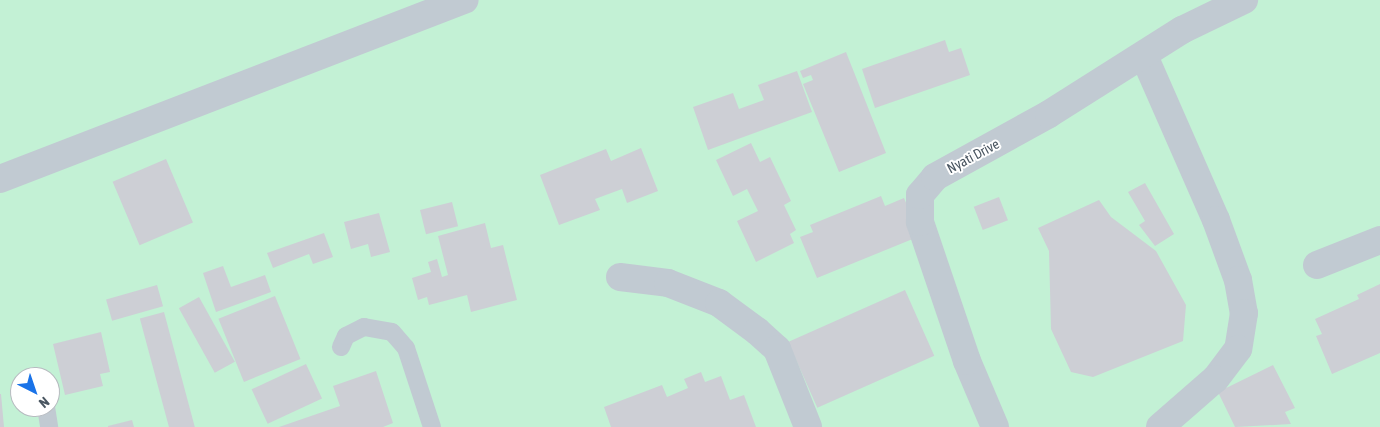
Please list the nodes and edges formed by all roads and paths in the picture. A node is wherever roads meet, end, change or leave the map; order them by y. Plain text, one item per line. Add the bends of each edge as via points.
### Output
1 (465, 0) edge
2 (1244, 0) edge
3 (1144, 56) junction
4 (0, 179) edge
5 (1380, 240) edge
6 (1317, 265) dead end
7 (620, 276) dead end
8 (341, 347) dead end
9 (432, 427) edge
10 (808, 427) edge
11 (995, 427) edge
12 (1160, 427) edge

1 - 4 street
2 - 3 street, Nyati Drive via 1182,30
3 - 11 street, Nyati Drive via 935,177 920,195 920,222 967,361
3 - 12 street via 1216,220 1238,280 1244,313 1238,349 1216,379
5 - 6 street
7 - 10 street via 668,283 718,304 757,330 777,349
8 - 9 lane via 346,336 364,326 392,332 406,348

